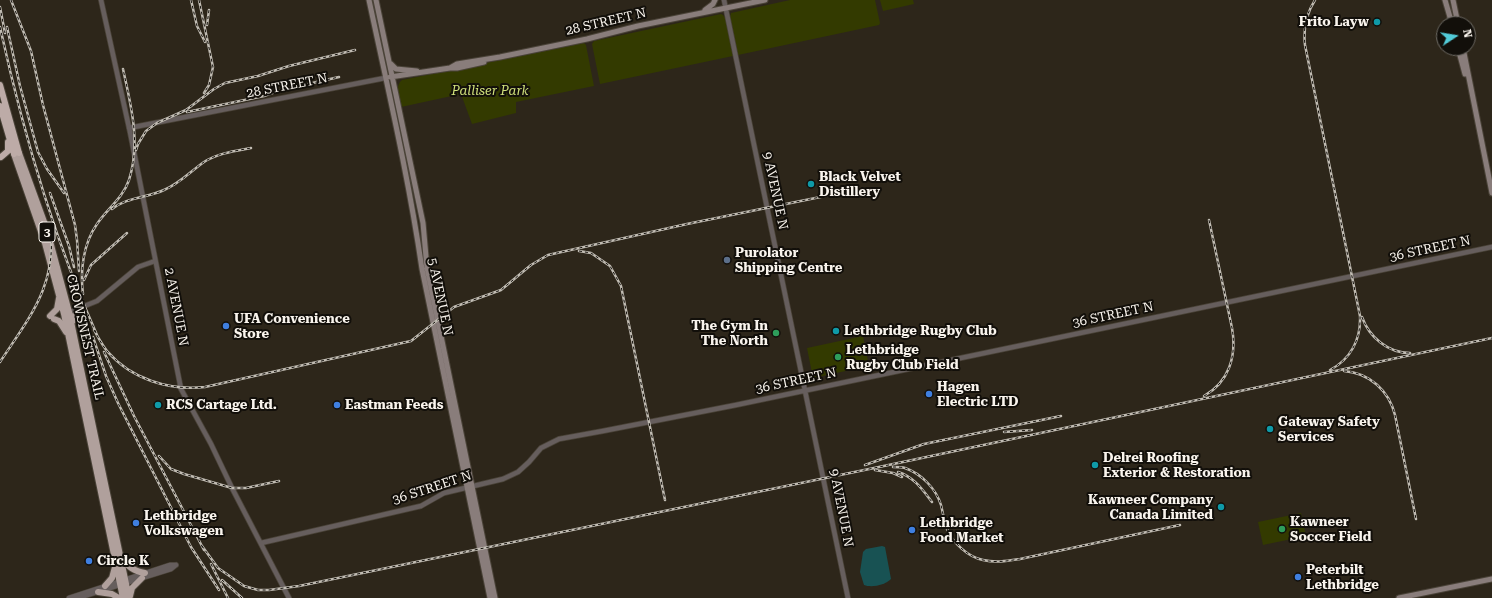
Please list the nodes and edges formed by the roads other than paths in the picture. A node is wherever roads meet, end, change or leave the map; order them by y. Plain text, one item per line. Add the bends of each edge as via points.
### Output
1 (101, 0) edge
2 (369, 0) edge
3 (376, 0) edge
4 (715, 0) edge
5 (724, 0) edge
6 (765, 0) edge
7 (1445, 0) edge
8 (1454, 2) edge
9 (725, 8) junction
10 (701, 13) junction
11 (1450, 16) edge
12 (1457, 16) edge
13 (1460, 56) edge
14 (1464, 56) edge
15 (389, 60) junction
16 (430, 72) junction
17 (393, 77) junction
18 (385, 78) junction
19 (0, 85) edge
20 (1472, 96) junction
21 (0, 106) edge
22 (129, 128) junction
23 (8, 134) junction
24 (16, 154) junction
25 (1, 157) edge
26 (1492, 193) edge
27 (1492, 247) edge
28 (156, 261) junction
29 (58, 292) junction
30 (80, 308) junction
31 (67, 313) junction
32 (72, 324) junction
33 (70, 340) junction
34 (806, 390) junction
35 (470, 487) junction
36 (261, 543) junction
37 (119, 549) junction
38 (115, 561) junction
39 (143, 576) junction
40 (1492, 578) edge
41 (123, 582) junction
42 (105, 586) junction
43 (98, 592) junction
44 (69, 598) edge
45 (78, 598) edge
46 (119, 598) edge
47 (123, 598) edge
48 (130, 598) edge
49 (289, 598) edge
50 (490, 598) edge
51 (495, 598) edge
52 (848, 598) edge
53 (1399, 598) edge

1 - 22 street, 2 AVENUE N
2 - 18 main road, 5 AVENUE N
3 - 15 main road, 5 AVENUE N
4 - 10 main road
5 - 9 street, 9 AVENUE N
6 - 9 main road, 28 STREET N
7 - 11 main road
8 - 12 main road
9 - 10 main road, 28 STREET N
9 - 34 street, 9 AVENUE N
10 - 16 main road, 28 STREET N via 457,64
13 - 20 main road
14 - 20 main road
15 - 16 main road via 396,69
15 - 17 main road, 5 AVENUE N
16 - 17 main road, 28 STREET N
17 - 18 main road, 28 STREET N
17 - 35 main road, 5 AVENUE N via 423,223 428,268
18 - 22 street, 28 STREET N
18 - 35 main road, 5 AVENUE N via 416,224 422,269
19 - 24 highway, CROWSNEST TRAIL / 3
20 - 26 main road
21 - 23 highway, CROWSNEST TRAIL / 3
22 - 28 street, 2 AVENUE N
23 - 24 highway, CROWSNEST TRAIL / 3
23 - 25 highway via 8,150
24 - 29 highway, CROWSNEST TRAIL / 3
24 - 31 highway, CROWSNEST TRAIL / 3 via 46,230
27 - 34 street, 36 STREET N
28 - 30 street via 138,267 97,301
28 - 36 street, 2 AVENUE N via 181,389
29 - 31 highway, CROWSNEST TRAIL / 3
29 - 33 highway via 57,308 52,317 62,324
30 - 31 street
30 - 32 highway via 74,315
31 - 32 highway, CROWSNEST TRAIL / 3
31 - 33 highway, CROWSNEST TRAIL / 3
32 - 37 highway, CROWSNEST TRAIL / 3
33 - 38 highway, CROWSNEST TRAIL / 3
34 - 35 street, 36 STREET N via 559,439 541,448 518,472 503,479
34 - 52 street, 9 AVENUE N
35 - 36 street, 36 STREET N via 444,493 421,506
35 - 50 main road, 5 AVENUE N
35 - 51 main road, 5 AVENUE N
36 - 49 street, 2 AVENUE N
37 - 39 highway via 126,564
37 - 41 highway, CROWSNEST TRAIL / 3
38 - 41 highway, CROWSNEST TRAIL / 3
38 - 42 highway via 112,578
39 - 39 street via 171,569 176,565 170,565
39 - 41 street
39 - 48 highway via 132,588
40 - 53 main road
41 - 42 street
41 - 43 street
41 - 47 highway, CROWSNEST TRAIL / 3
41 - 48 highway, CROWSNEST TRAIL / 3
42 - 44 street
43 - 45 street
43 - 46 highway

